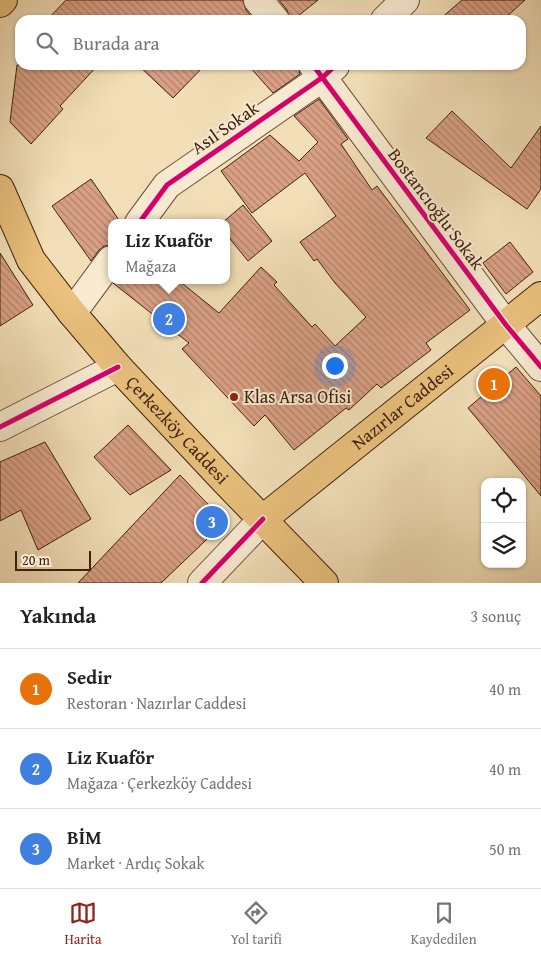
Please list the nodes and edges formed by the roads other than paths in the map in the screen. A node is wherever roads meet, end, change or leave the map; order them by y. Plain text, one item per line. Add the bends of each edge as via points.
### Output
1 (3, 0) edge
2 (258, 0) edge
3 (405, 0) edge
4 (0, 3) edge
5 (271, 15) edge
6 (390, 15) edge
7 (323, 70) edge
8 (325, 70) edge
9 (0, 190) edge
10 (142, 219) edge
11 (108, 265) edge
12 (541, 296) edge
13 (72, 313) junction
14 (506, 326) junction
15 (118, 367) junction
16 (541, 368) edge
17 (0, 427) edge
18 (264, 519) junction
19 (202, 583) edge
20 (324, 583) edge

1 - 4 main road
2 - 5 street
3 - 6 street
7 - 10 street, Asıl Sokak via 167,185
8 - 14 street, Bostancıoğlu Sokak via 398,182
9 - 13 main road, Çerkezköy Caddesi via 31,260
11 - 13 street
12 - 14 main road, Nazırlar Caddesi
13 - 15 main road, Çerkezköy Caddesi
14 - 16 street, Bostancıoğlu Sokak
14 - 18 main road, Nazırlar Caddesi
15 - 17 street
15 - 18 main road, Çerkezköy Caddesi
18 - 19 street
18 - 20 main road, Çerkezköy Caddesi

